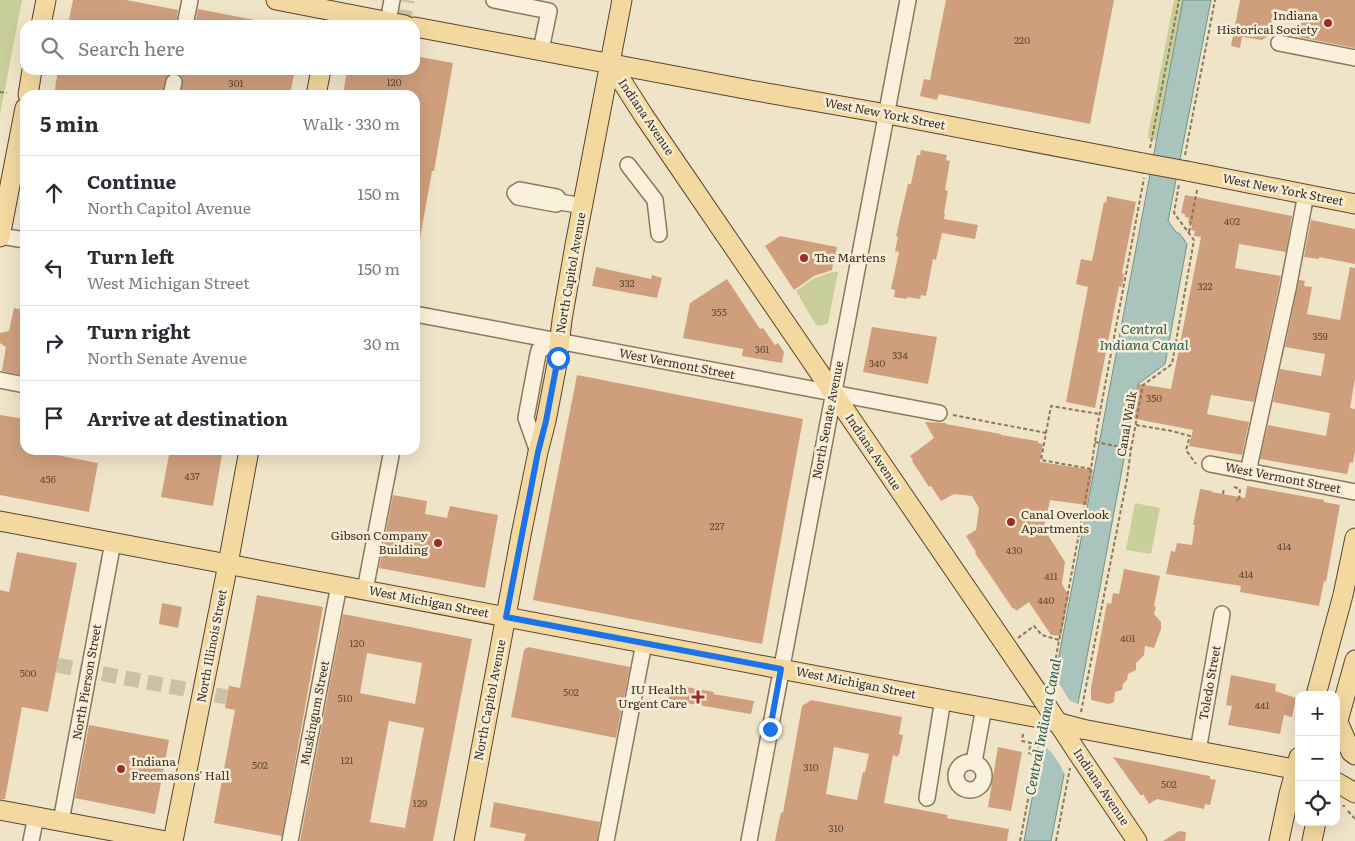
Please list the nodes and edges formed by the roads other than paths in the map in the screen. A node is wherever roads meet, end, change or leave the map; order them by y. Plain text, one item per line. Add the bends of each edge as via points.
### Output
1 (46, 0) edge
2 (190, 0) edge
3 (276, 0) edge
4 (392, 0) edge
5 (494, 0) edge
6 (622, 0) edge
7 (908, 0) edge
8 (331, 12) edge
9 (42, 20) edge
10 (186, 20) edge
11 (378, 20) edge
12 (395, 20) edge
13 (420, 28) edge
14 (1279, 43) dead end
15 (541, 50) junction
16 (1355, 58) edge
17 (610, 63) junction
18 (31, 75) edge
19 (320, 75) edge
20 (29, 90) edge
21 (317, 90) edge
22 (887, 114) junction
23 (20, 149) edge
24 (628, 165) dead end
25 (1306, 194) junction
26 (560, 202) dead end
27 (1355, 204) edge
28 (583, 206) junction
29 (659, 234) dead end
30 (0, 236) edge
31 (20, 239) edge
32 (420, 320) edge
33 (560, 341) junction
34 (0, 380) edge
35 (20, 384) edge
36 (833, 394) junction
37 (939, 413) road end
38 (248, 455) edge
39 (391, 455) edge
40 (1203, 464) road end
41 (1248, 472) junction
42 (1355, 492) edge
43 (0, 521) edge
44 (1355, 538) edge
45 (113, 542) junction
46 (228, 564) junction
47 (340, 585) junction
48 (365, 590) junction
49 (1222, 614) dead end
50 (506, 617) junction
51 (644, 643) junction
52 (1355, 660) edge
53 (781, 669) junction
54 (1317, 691) edge
55 (943, 699) junction
56 (984, 707) junction
57 (1046, 711) junction
58 (1340, 714) edge
59 (1340, 731) edge
60 (1198, 751) junction
61 (1355, 755) edge
62 (974, 762) junction
63 (1295, 766) edge
64 (932, 767) junction
65 (957, 773) junction
66 (1340, 776) edge
67 (1355, 776) edge
68 (1295, 778) edge
69 (1340, 787) edge
70 (927, 798) dead end
71 (1352, 802) edge
72 (0, 810) edge
73 (36, 816) junction
74 (61, 821) junction
75 (1315, 826) edge
76 (31, 841) edge
77 (166, 841) edge
78 (174, 841) edge
79 (290, 841) edge
80 (464, 841) edge
81 (606, 841) edge
82 (749, 841) edge
83 (1137, 841) edge
84 (1279, 841) edge
85 (1312, 841) edge

1 - 9 main road
2 - 10 street
3 - 8 main road
4 - 12 street
5 - 15 street via 549,11
6 - 17 main road, North Capitol Avenue
7 - 22 street, North Senate Avenue
8 - 11 main road
13 - 15 main road, West New York Street
14 - 16 street
15 - 17 main road, West New York Street
17 - 22 main road, West New York Street
17 - 28 main road, North Capitol Avenue
17 - 36 main road, Indiana Avenue
18 - 20 main road
19 - 21 main road
22 - 25 main road, West New York Street, bridge
22 - 36 street, North Senate Avenue
23 - 30 main road
24 - 29 street via 655,200
25 - 27 main road, West New York Street
25 - 41 street
26 - 28 street
28 - 33 main road, North Capitol Avenue
30 - 31 street
32 - 33 street, West Vermont Street
33 - 36 street, West Vermont Street
33 - 50 main road, North Capitol Avenue
34 - 35 street
36 - 37 street, West Vermont Street
36 - 53 street, North Senate Avenue
36 - 57 main road, Indiana Avenue via 1006,646
38 - 46 main road, North Illinois Street
39 - 48 street
40 - 41 street, West Vermont Street
41 - 42 street, West Vermont Street
43 - 45 main road, West Michigan Street
44 - 54 main road
45 - 46 main road, West Michigan Street
45 - 74 street, North Pierson Street
46 - 47 main road, West Michigan Street
46 - 78 main road, North Illinois Street
47 - 48 main road, West Michigan Street
47 - 79 street, Muskingum Street
48 - 50 main road, West Michigan Street
49 - 60 street, Toledo Street
50 - 51 main road, West Michigan Street
50 - 80 main road, North Capitol Avenue
51 - 53 main road, West Michigan Street
51 - 81 street
52 - 58 main road
53 - 55 main road, West Michigan Street
53 - 82 street, North Senate Avenue
55 - 56 main road, West Michigan Street
55 - 64 street
56 - 57 main road, West Michigan Street
56 - 62 street
57 - 60 main road, West Michigan Street, bridge
57 - 83 main road, Indiana Avenue, bridge via 1074,757
59 - 61 main road
60 - 63 main road, West Michigan Street
62 - 65 street via 965,763
62 - 65 street via 984,771 984,780 979,787 970,790 962,787
64 - 65 street
64 - 70 street
66 - 67 main road
68 - 84 main road
69 - 71 main road
72 - 73 main road
73 - 74 main road
73 - 76 street
74 - 77 main road
75 - 85 main road

